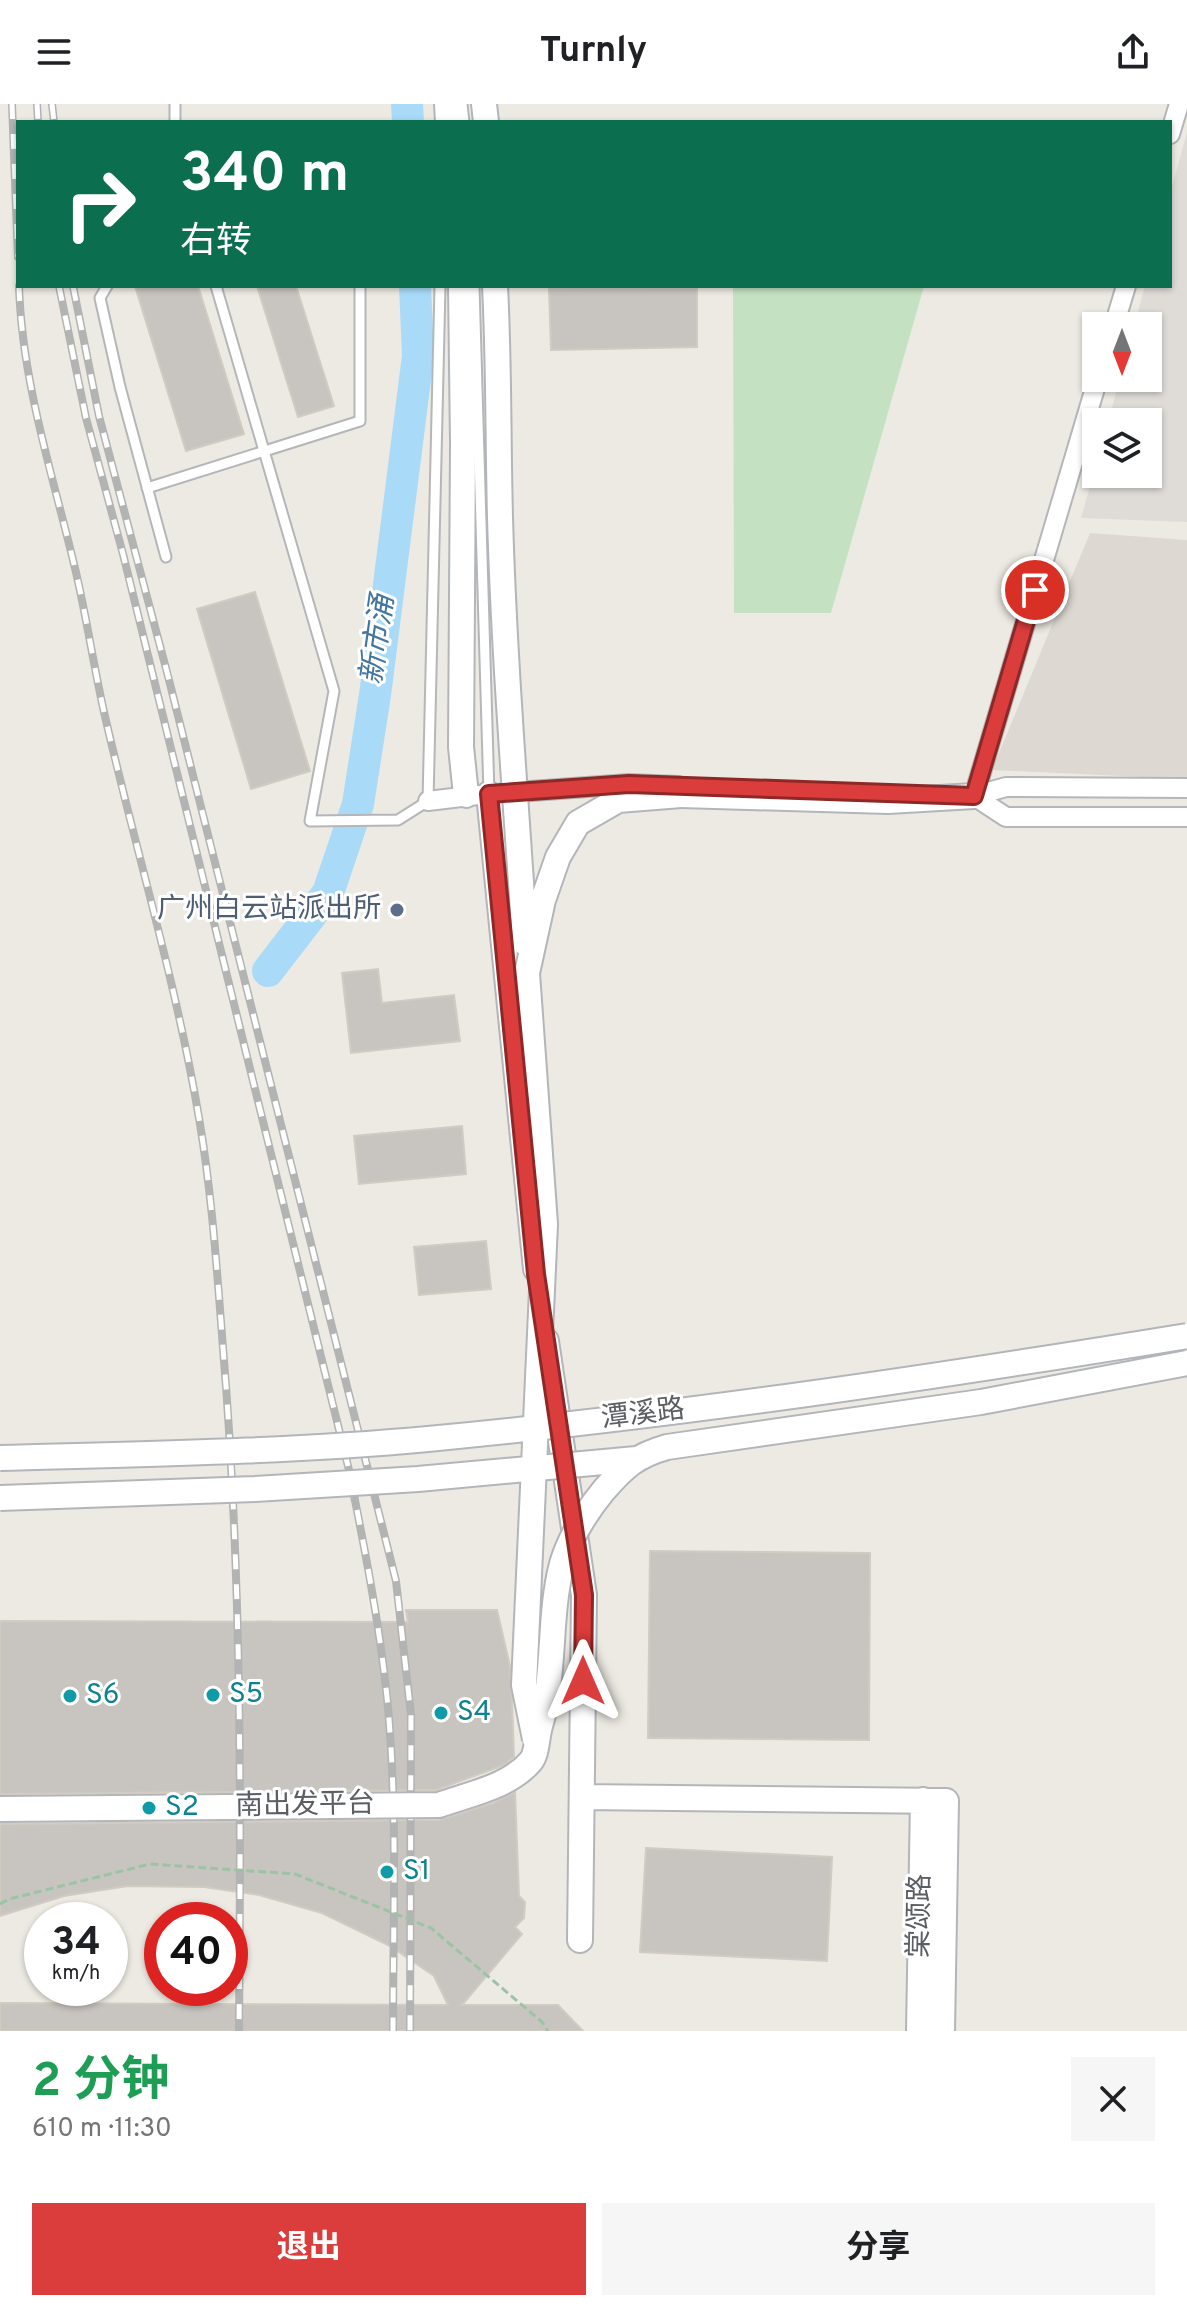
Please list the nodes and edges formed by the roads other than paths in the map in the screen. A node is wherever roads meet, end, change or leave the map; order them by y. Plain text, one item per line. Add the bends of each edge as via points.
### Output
1 (1179, 104) edge
2 (1172, 127) edge
3 (106, 288) edge
4 (217, 288) edge
5 (360, 288) edge
6 (440, 288) edge
7 (461, 288) edge
8 (474, 288) edge
9 (495, 288) edge
10 (1125, 288) edge
11 (1118, 312) edge
12 (1094, 392) edge
13 (265, 451) junction
14 (147, 488) junction
15 (166, 557) dead end
16 (1187, 788) edge
17 (478, 795) junction
18 (974, 796) junction
19 (428, 801) junction
20 (1187, 817) edge
21 (527, 973) junction
22 (1187, 1336) edge
23 (1187, 1363) edge
24 (1187, 1378) edge
25 (0, 1458) edge
26 (0, 1498) edge
27 (536, 1741) junction
28 (582, 1797) junction
29 (934, 1800) junction
30 (0, 1809) edge
31 (580, 1940) dead end
32 (919, 2031) edge
33 (942, 2031) edge

1 - 2 street
3 - 14 lane via 100,298
4 - 13 lane
5 - 13 lane via 360,421
6 - 19 lane
7 - 17 street via 461,747
8 - 17 lane
9 - 21 street, bridge via 509,715
10 - 11 street
12 - 18 street
13 - 14 lane
13 - 19 lane via 334,691 310,821 398,820
14 - 15 lane
16 - 18 street via 1006,787
17 - 18 street via 629,784
17 - 19 street
17 - 28 street via 536,1274 584,1595
18 - 20 street via 1006,817
18 - 21 street, bridge via 888,801 681,795 618,800 578,823 558,857
21 - 27 street, bridge via 545,1224 524,1685
22 - 25 street, 潭溪路, bridge via 1001,1367 566,1425 251,1451
23 - 27 street, 南出发平台, bridge via 981,1402 645,1453 624,1467 595,1502 562,1564 547,1704
24 - 26 street, 潭溪路, bridge via 1037,1406 580,1466 255,1489
27 - 30 street, 南出发平台, bridge via 533,1759 505,1782 439,1805
28 - 29 street
28 - 31 street
29 - 32 street, 棠颂路
29 - 33 street, 棠颂路

